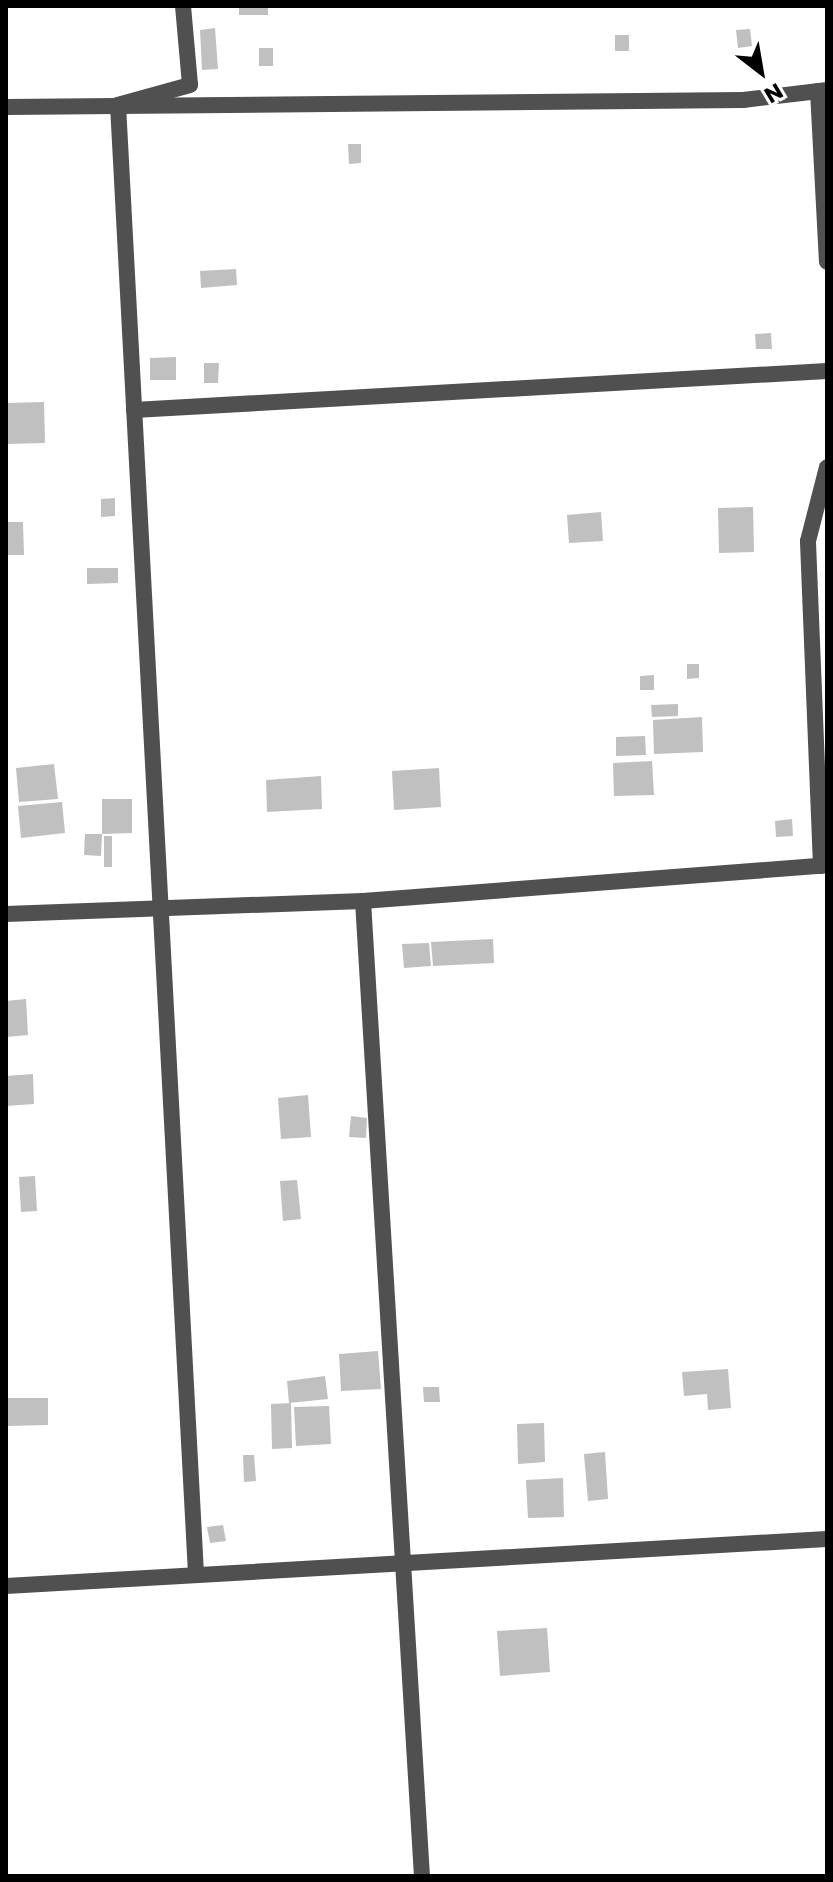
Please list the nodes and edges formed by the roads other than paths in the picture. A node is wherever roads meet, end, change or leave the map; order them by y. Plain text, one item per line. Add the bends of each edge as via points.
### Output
1 (183, 6) edge
2 (822, 90) edge
3 (118, 105) junction
4 (6, 107) edge
5 (827, 262) edge
6 (827, 371) edge
7 (134, 410) junction
8 (827, 467) edge
9 (824, 865) edge
10 (363, 901) junction
11 (161, 907) junction
12 (6, 914) edge
13 (827, 1539) edge
14 (403, 1563) junction
15 (196, 1574) junction
16 (6, 1586) edge
17 (422, 1876) edge

1 - 3 street via 190,85
2 - 3 street via 743,100
2 - 5 street
3 - 4 street
3 - 7 street
6 - 7 street
7 - 11 street
8 - 9 street via 808,541
9 - 10 street
10 - 11 street
10 - 14 street
11 - 12 street
11 - 15 street
13 - 14 street
14 - 15 street
14 - 17 street
15 - 16 street

